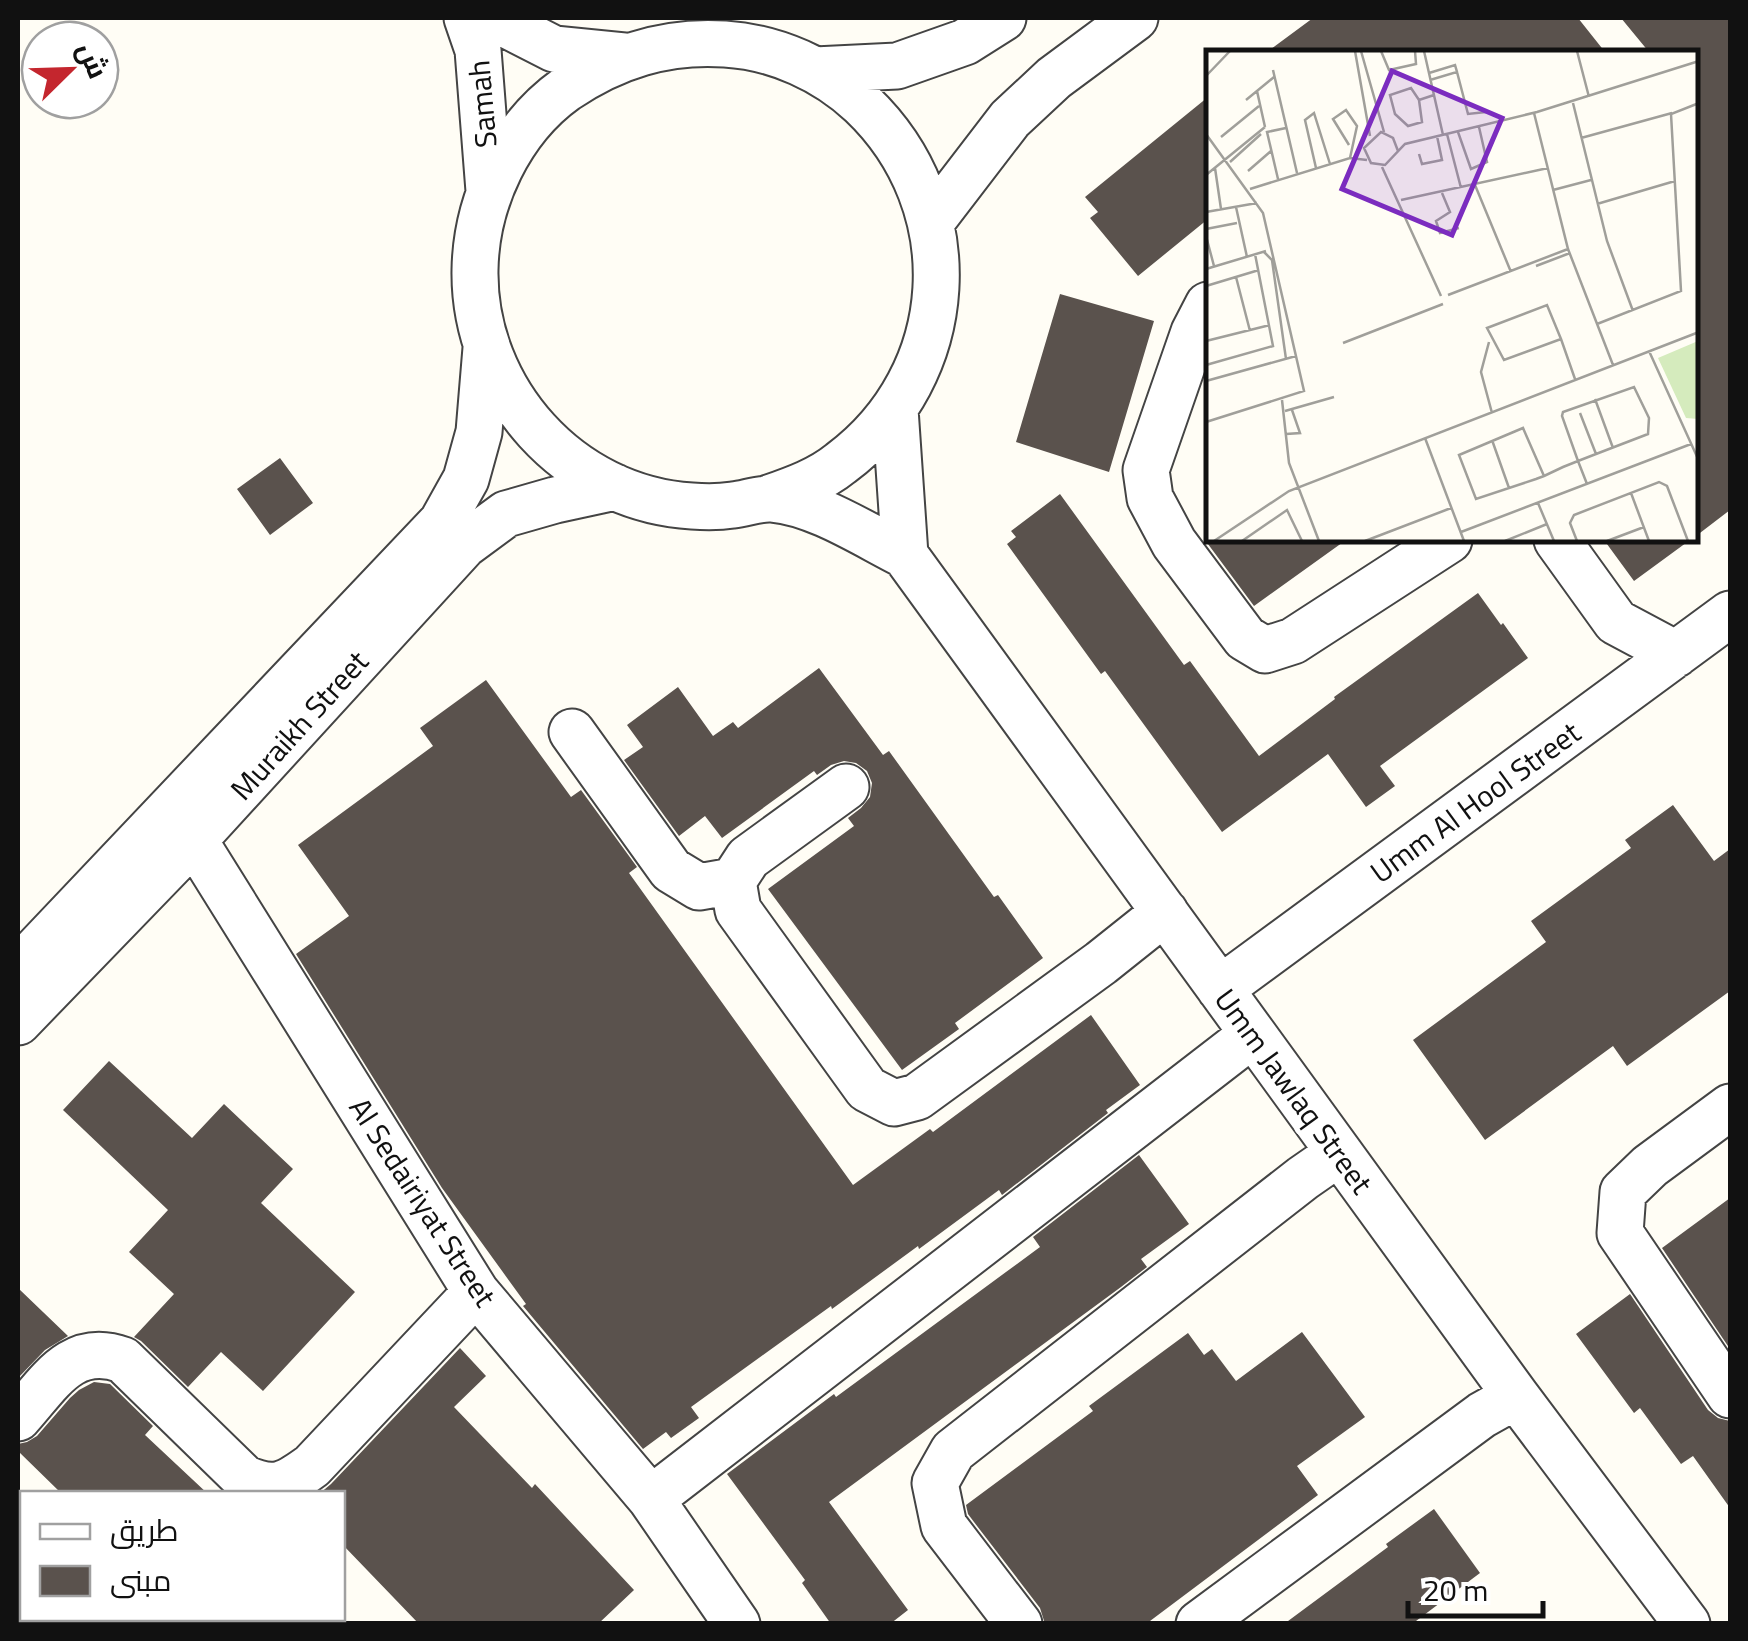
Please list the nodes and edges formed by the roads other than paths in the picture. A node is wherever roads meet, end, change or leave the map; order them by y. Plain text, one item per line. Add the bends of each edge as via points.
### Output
1 (467, 18) edge
2 (498, 18) edge
3 (1003, 18) edge
4 (1135, 18) edge
5 (624, 56) junction
6 (814, 70) junction
7 (489, 192) junction
8 (931, 222) junction
9 (1206, 309) edge
10 (486, 346) junction
11 (895, 409) junction
12 (615, 488) junction
13 (769, 498) junction
14 (1446, 542) edge
15 (1558, 542) edge
16 (905, 555) junction
17 (1730, 614) edge
18 (1676, 654) junction
19 (572, 732) dead end
20 (846, 787) dead end
21 (183, 824) junction
22 (733, 881) junction
23 (1165, 912) junction
24 (18, 969) edge
25 (1220, 989) junction
26 (18, 1022) edge
27 (1254, 1034) junction
28 (1730, 1108) edge
29 (1340, 1152) junction
30 (476, 1292) junction
31 (1516, 1396) junction
32 (1730, 1396) edge
33 (18, 1418) edge
34 (651, 1500) junction
35 (738, 1624) edge
36 (1020, 1624) edge
37 (1199, 1624) edge
38 (1687, 1624) edge

1 - 7 street, Samah via 478,50
2 - 5 street, Samah via 554,50
3 - 6 street via 965,42 897,66
4 - 8 street via 1010,118
5 - 6 street via 701,42 778,54
5 - 7 street via 557,96 529,124
6 - 8 street via 877,118 920,184
7 - 10 street via 475,268
8 - 11 street via 937,260 929,339
9 - 14 street via 1146,470 1150,498 1174,543 1245,638 1265,650 1293,642
10 - 12 street via 523,416 580,469
10 - 21 street, Muraikh Street via 479,432 466,479 442,522
11 - 13 street via 840,464
11 - 16 street
12 - 13 street via 691,506
12 - 21 street, Muraikh Street via 506,514 464,545
13 - 16 street, Umm Jawlaq Street via 810,508
15 - 18 street via 1616,622
16 - 23 street, Umm Jawlaq Street
17 - 18 street, Umm Al Hool Street
18 - 25 street, Umm Al Hool Street
19 - 22 street via 670,870 699,887
20 - 22 street via 748,858
21 - 24 street, Muraikh Street
21 - 26 street, Muraikh Street
21 - 30 street, Al Sedairiyat Street
22 - 23 street via 738,910 867,1090 894,1102 917,1096
23 - 25 street, Umm Jawlaq Street
25 - 27 street, Umm Jawlaq Street
27 - 29 street, Umm Jawlaq Street
27 - 34 street
28 - 32 street via 1623,1192 1620,1233
29 - 31 street, Umm Jawlaq Street
29 - 36 street via 953,1450 935,1483 944,1526
30 - 33 street via 312,1466 279,1486 244,1478 123,1360 107,1354 67,1365
30 - 34 street, Al Sedairiyat Street
31 - 37 street via 1482,1414
31 - 38 street, Umm Jawlaq Street
34 - 35 street, Al Sedairiyat Street

